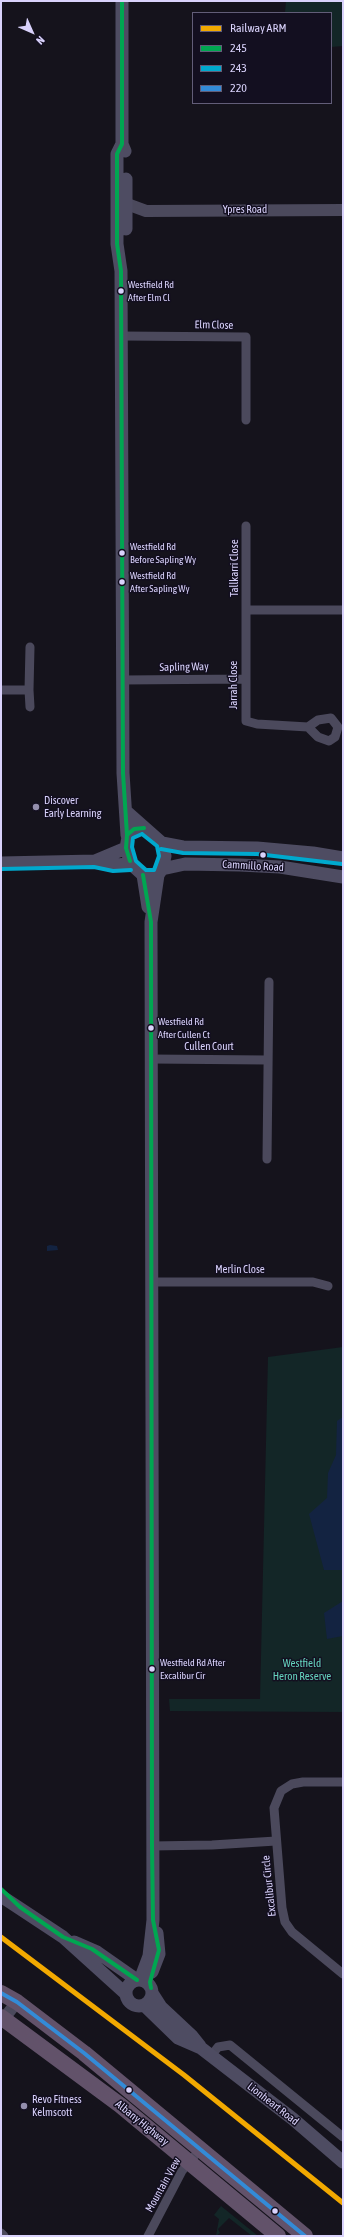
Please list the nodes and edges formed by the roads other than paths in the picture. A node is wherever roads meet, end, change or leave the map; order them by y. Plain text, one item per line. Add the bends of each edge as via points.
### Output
1 (122, 1) edge
2 (343, 210) edge
3 (122, 211) junction
4 (122, 336) junction
5 (246, 420) dead end
6 (246, 526) dead end
7 (247, 610) junction
8 (343, 610) edge
9 (30, 648) dead end
10 (246, 679) junction
11 (123, 680) junction
12 (1, 690) edge
13 (29, 690) junction
14 (30, 707) dead end
15 (308, 727) dead end
16 (127, 812) junction
17 (144, 828) junction
18 (127, 835) junction
19 (162, 843) junction
20 (126, 848) junction
21 (343, 858) edge
22 (95, 861) junction
23 (1, 863) edge
24 (131, 864) junction
25 (160, 872) junction
26 (143, 875) junction
27 (343, 877) edge
28 (151, 922) junction
29 (269, 982) dead end
30 (151, 1059) junction
31 (267, 1060) junction
32 (267, 1160) dead end
33 (151, 1282) junction
34 (328, 1286) dead end
35 (343, 1782) edge
36 (276, 1840) junction
37 (152, 1846) junction
38 (1, 1889) edge
39 (1, 1896) edge
40 (20, 1907) junction
41 (153, 1920) junction
42 (63, 1937) junction
43 (343, 1974) edge
44 (138, 1980) junction
45 (151, 1991) junction
46 (1, 1994) edge
47 (126, 1994) junction
48 (16, 2002) junction
49 (144, 2005) junction
50 (2, 2019) edge
51 (206, 2052) junction
52 (343, 2137) edge
53 (201, 2148) junction
54 (189, 2162) junction
55 (343, 2162) edge
56 (1, 2233) edge
57 (4, 2236) edge
58 (148, 2236) edge
59 (278, 2236) edge
60 (306, 2236) edge

1 - 3 main road via 122,144 117,154
2 - 3 street, Ypres Road
3 - 4 main road via 117,244 121,271
4 - 5 street, Elm Close via 246,338
4 - 11 main road
6 - 7 street, Tallkarri Close
7 - 8 street
7 - 10 street, Jarrah Close
9 - 13 street
10 - 11 street, Sapling Way
10 - 15 street, Jarrah Close via 246,721
11 - 16 main road via 123,772
12 - 13 street
13 - 14 street
16 - 17 main road
16 - 18 main road
17 - 18 main road via 134,829
17 - 19 main road
18 - 20 main road
19 - 21 main road, Cammillo Road via 183,847 256,848 319,853
19 - 25 main road via 164,856
20 - 22 main road
20 - 24 main road
22 - 23 main road
22 - 24 main road via 114,865
24 - 26 main road
25 - 26 main road via 150,877
25 - 27 main road, Cammillo Road via 185,864 280,867
25 - 28 main road
26 - 28 main road
28 - 30 main road
29 - 31 street
30 - 31 street, Cullen Court
30 - 33 main road
31 - 32 street
33 - 34 street, Merlin Close via 313,1282
33 - 37 main road
35 - 36 street, Excalibur Circle via 296,1783 281,1791 274,1808
36 - 37 street, Excalibur Circle
36 - 43 street, Excalibur Circle via 282,1913 287,1926
37 - 41 main road
38 - 40 main road
39 - 40 main road
40 - 42 main road
41 - 44 main road via 149,1956
41 - 45 main road via 159,1950 150,1982
42 - 44 main road via 92,1949
42 - 47 main road
44 - 45 main road via 146,1982
44 - 47 main road via 129,1985
45 - 49 main road via 149,2000
45 - 51 main road, Lionheart Road via 161,2007
46 - 48 highway, Albany Highway
47 - 49 main road via 132,2004
48 - 50 street
48 - 53 highway, Albany Highway via 84,2053
49 - 51 main road, Lionheart Road via 178,2038
50 - 54 highway, Albany Highway via 120,2105
51 - 52 street via 230,2045
51 - 55 main road, Lionheart Road via 293,2119
53 - 54 street, Mountain View
53 - 60 highway, Albany Highway
54 - 58 street, Mountain View
54 - 59 highway, Albany Highway
56 - 57 street

